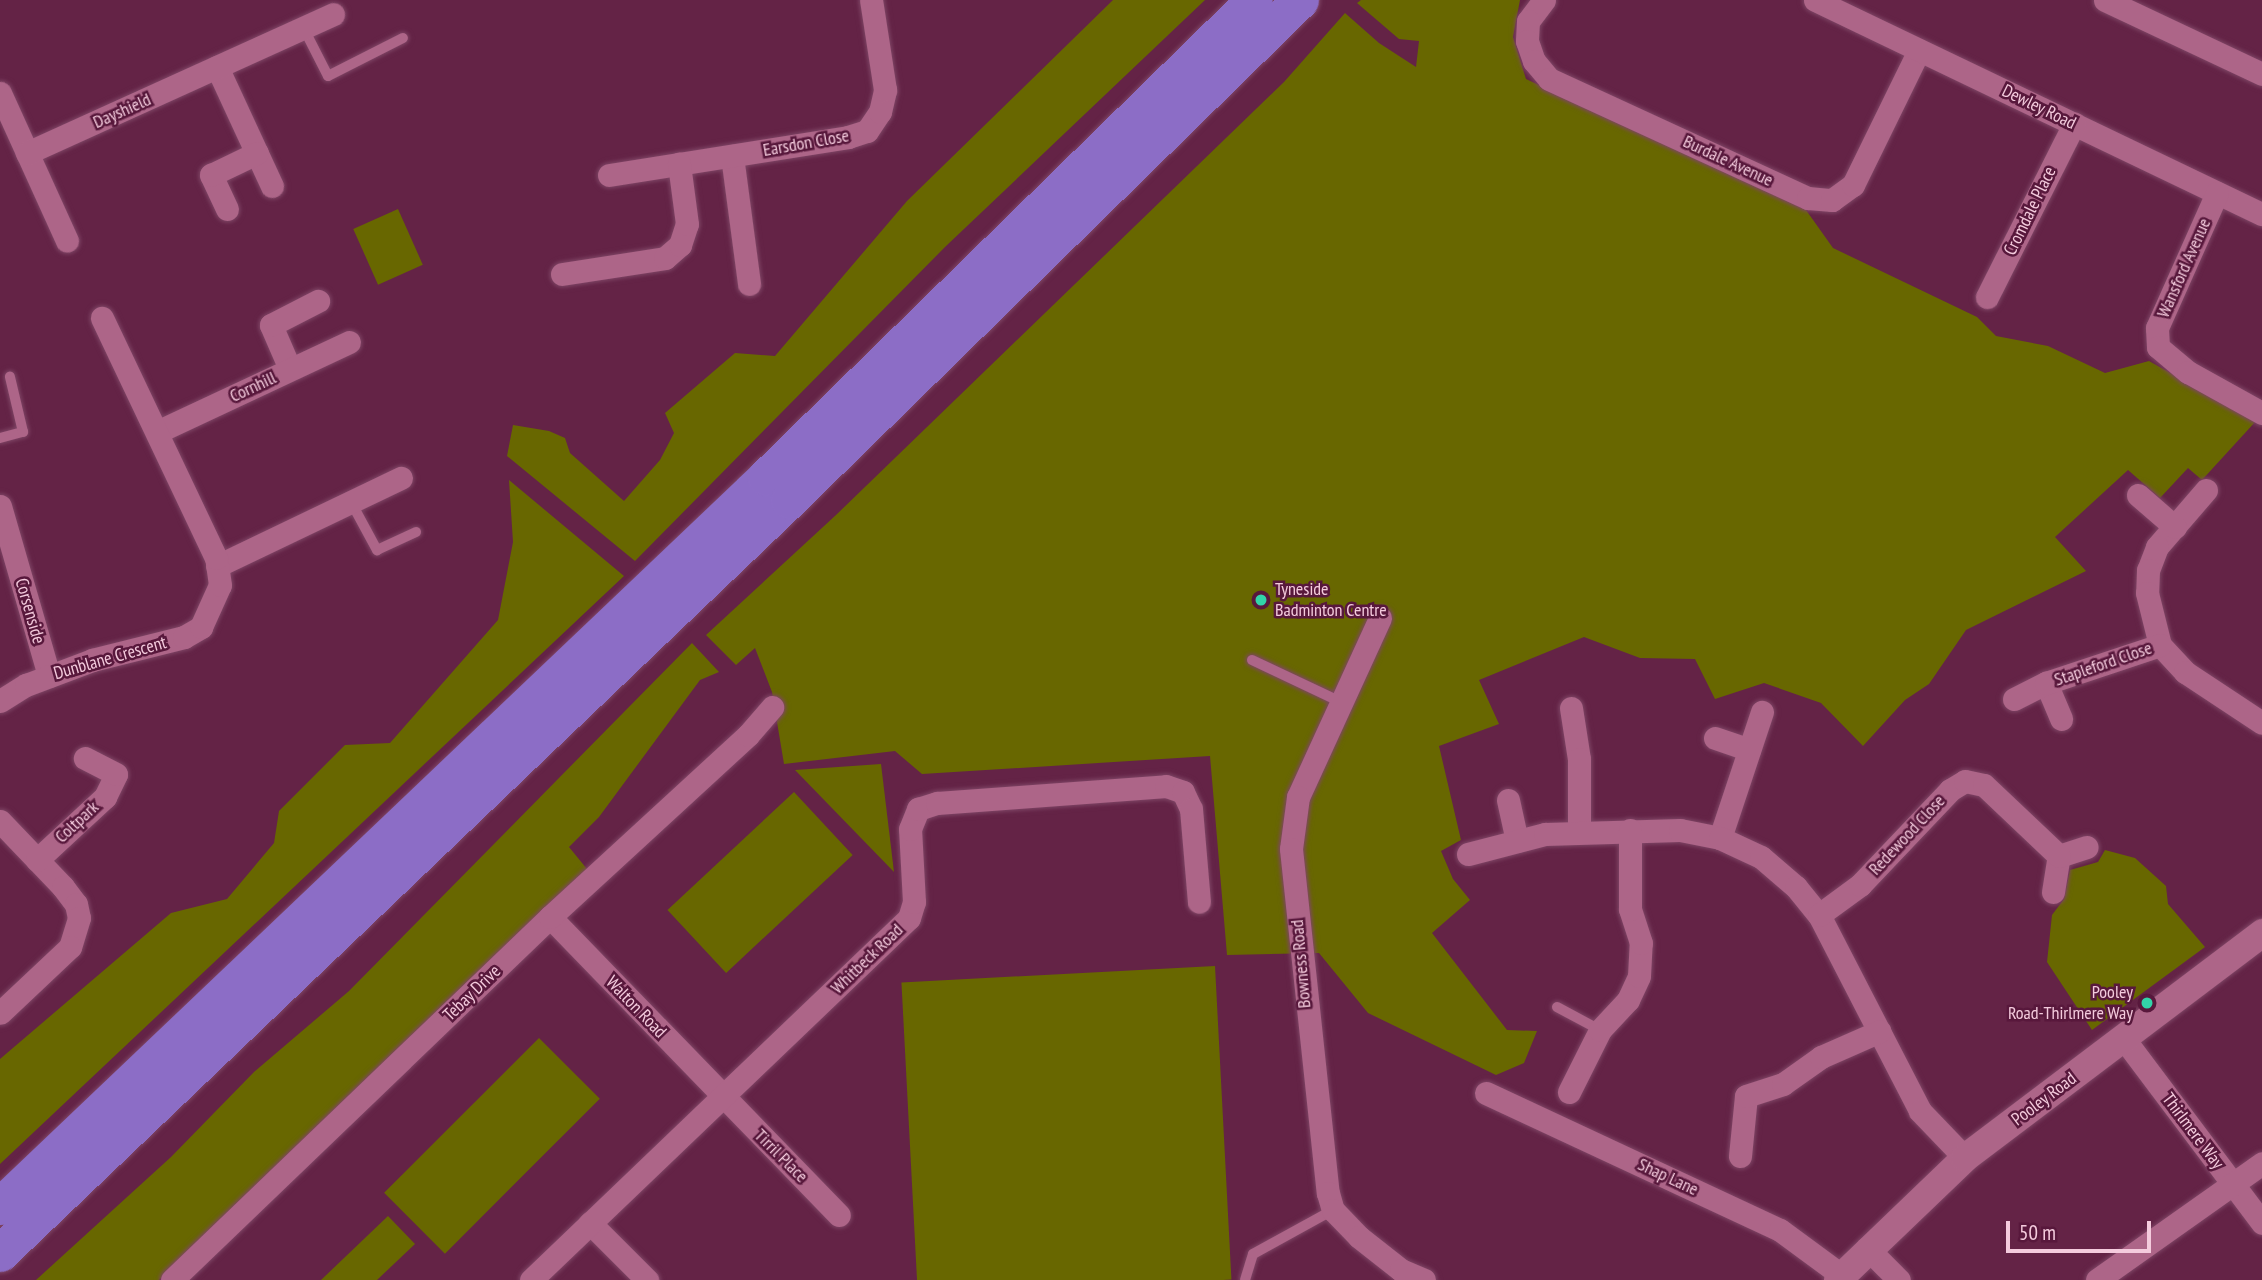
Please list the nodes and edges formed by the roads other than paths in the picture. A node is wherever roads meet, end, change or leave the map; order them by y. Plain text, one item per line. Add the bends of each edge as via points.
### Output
1 (871, 0) edge
2 (1300, 0) edge
3 (1310, 0) edge
4 (1544, 0) edge
5 (1815, 0) edge
6 (2105, 0) edge
7 (332, 14) dead end
8 (1262, 15) edge
9 (303, 27) junction
10 (403, 38) dead end
11 (1919, 50) junction
12 (217, 67) junction
13 (2262, 74) edge
14 (0, 94) edge
15 (2074, 124) junction
16 (27, 153) junction
17 (257, 153) junction
18 (732, 156) junction
19 (679, 164) junction
20 (609, 175) dead end
21 (272, 186) dead end
22 (2217, 193) junction
23 (227, 209) dead end
24 (2262, 214) edge
25 (67, 241) dead end
26 (562, 274) dead end
27 (749, 284) dead end
28 (1987, 297) dead end
29 (318, 300) dead end
30 (102, 318) dead end
31 (349, 342) dead end
32 (290, 369) junction
33 (10, 377) dead end
34 (2262, 413) edge
35 (157, 432) junction
36 (0, 438) edge
37 (401, 478) dead end
38 (2206, 490) dead end
39 (2138, 495) dead end
40 (351, 502) junction
41 (0, 506) edge
42 (2175, 527) junction
43 (416, 532) dead end
44 (5, 540) edge
45 (218, 566) junction
46 (1380, 618) dead end
47 (2161, 645) junction
48 (1252, 660) dead end
49 (49, 676) junction
50 (2046, 683) junction
51 (2014, 699) dead end
52 (0, 701) edge
53 (1341, 702) junction
54 (772, 707) dead end
55 (1571, 708) dead end
56 (1762, 712) dead end
57 (2061, 719) dead end
58 (2262, 723) edge
59 (1715, 738) dead end
60 (1749, 750) junction
61 (85, 758) dead end
62 (1508, 800) dead end
63 (0, 821) edge
64 (1630, 830) junction
65 (1579, 832) junction
66 (1720, 838) junction
67 (1517, 841) junction
68 (2087, 847) dead end
69 (1468, 854) dead end
70 (2059, 856) junction
71 (37, 860) junction
72 (2053, 892) dead end
73 (1199, 902) dead end
74 (1819, 915) junction
75 (550, 917) junction
76 (2262, 933) edge
77 (1557, 1007) dead end
78 (0, 1013) edge
79 (1600, 1030) junction
80 (1880, 1031) junction
81 (2124, 1039) junction
82 (1569, 1092) dead end
83 (1486, 1093) dead end
84 (722, 1097) junction
85 (1740, 1156) dead end
86 (1965, 1158) junction
87 (2262, 1163) edge
88 (2233, 1184) junction
89 (0, 1206) edge
90 (1334, 1210) junction
91 (839, 1215) dead end
92 (590, 1223) junction
93 (2262, 1223) edge
94 (1867, 1248) junction
95 (0, 1253) edge
96 (1840, 1278) edge
97 (172, 1280) edge
98 (531, 1280) edge
99 (648, 1280) edge
100 (1245, 1280) edge
101 (1424, 1280) edge
102 (1899, 1280) edge
103 (2097, 1280) edge

1 - 18 street, Earsdon Close via 885,90 880,112 867,131
2 - 8 highway
3 - 8 highway
4 - 11 street, Burdale Avenue via 1528,21 1527,41 1534,61 1549,79 1808,198 1832,200 1853,185
5 - 11 street, Dewley Road
6 - 13 street
7 - 9 street, Dayshield
8 - 89 highway via 756,486
8 - 95 highway via 600,683
9 - 10 lane via 328,76
9 - 12 street, Dayshield
11 - 15 street, Dewley Road
12 - 16 street, Dayshield
12 - 17 street
14 - 16 street
15 - 22 street, Dewley Road
15 - 28 street, Cromdale Place
16 - 25 street
17 - 21 street
17 - 23 street via 211,175
18 - 19 street, Earsdon Close
18 - 27 street
19 - 20 street, Earsdon Close
19 - 26 street via 687,224 680,245 665,258
22 - 24 street, Dewley Road
22 - 34 street, Wansford Avenue via 2157,328 2158,347 2188,372
29 - 32 street via 271,325
30 - 35 street
31 - 32 street, Cornhill
32 - 35 street, Cornhill
33 - 36 lane via 23,432
35 - 45 street
37 - 40 street
38 - 42 street, Stapleford Close
39 - 42 street
40 - 43 lane via 377,550
40 - 45 street
41 - 44 street, Corsenside
42 - 47 street, Stapleford Close via 2157,547 2148,570 2147,593
44 - 49 street, Corsenside
45 - 49 street, Dunblane Crescent via 220,585 214,608 201,627 184,637
46 - 53 street, Bowness Road
47 - 50 street, Stapleford Close
47 - 58 street, Stapleford Close via 2185,672
48 - 53 lane
49 - 52 street, Dunblane Crescent
50 - 51 street, Stapleford Close
50 - 57 street, Stapleford Close
53 - 90 street, Bowness Road via 1298,797 1291,849 1305,1015
54 - 75 street, Tebay Drive via 748,735
55 - 65 street via 1579,759
56 - 60 street
59 - 60 street
60 - 66 street
61 - 71 street, Coltpark via 116,774 105,797
62 - 67 street
63 - 71 street
64 - 65 street
64 - 66 street via 1680,830
64 - 79 street via 1630,909 1641,943 1639,976 1628,1000
65 - 67 street
66 - 74 street via 1761,857 1796,887
67 - 69 street
68 - 70 street
70 - 72 street
70 - 74 street, Redewood Close via 1984,785 1965,781 1950,790 1860,885
71 - 78 street via 76,904 76,934 70,947
73 - 84 street, Whitbeck Road via 1191,809 1183,792 1166,786 937,803 918,809 910,830 914,902 909,918
74 - 80 street
75 - 84 street, Walton Road
75 - 97 street, Tebay Drive
76 - 81 street, Pooley Road
77 - 79 lane
79 - 82 street
80 - 85 street via 1821,1057 1783,1084 1746,1096
80 - 86 street via 1920,1111
81 - 86 street, Pooley Road
81 - 88 street, Thirlmere Way
83 - 96 street, Shap Lane via 1780,1230
84 - 91 street, Tirril Place
84 - 92 street, Whitbeck Road
86 - 94 street, Pooley Road
87 - 88 street
88 - 93 street, Thirlmere Way
88 - 103 street
90 - 100 lane via 1252,1254
90 - 101 street via 1401,1270
92 - 98 street, Whitbeck Road
92 - 99 street
94 - 96 street, Pooley Road
94 - 102 street

